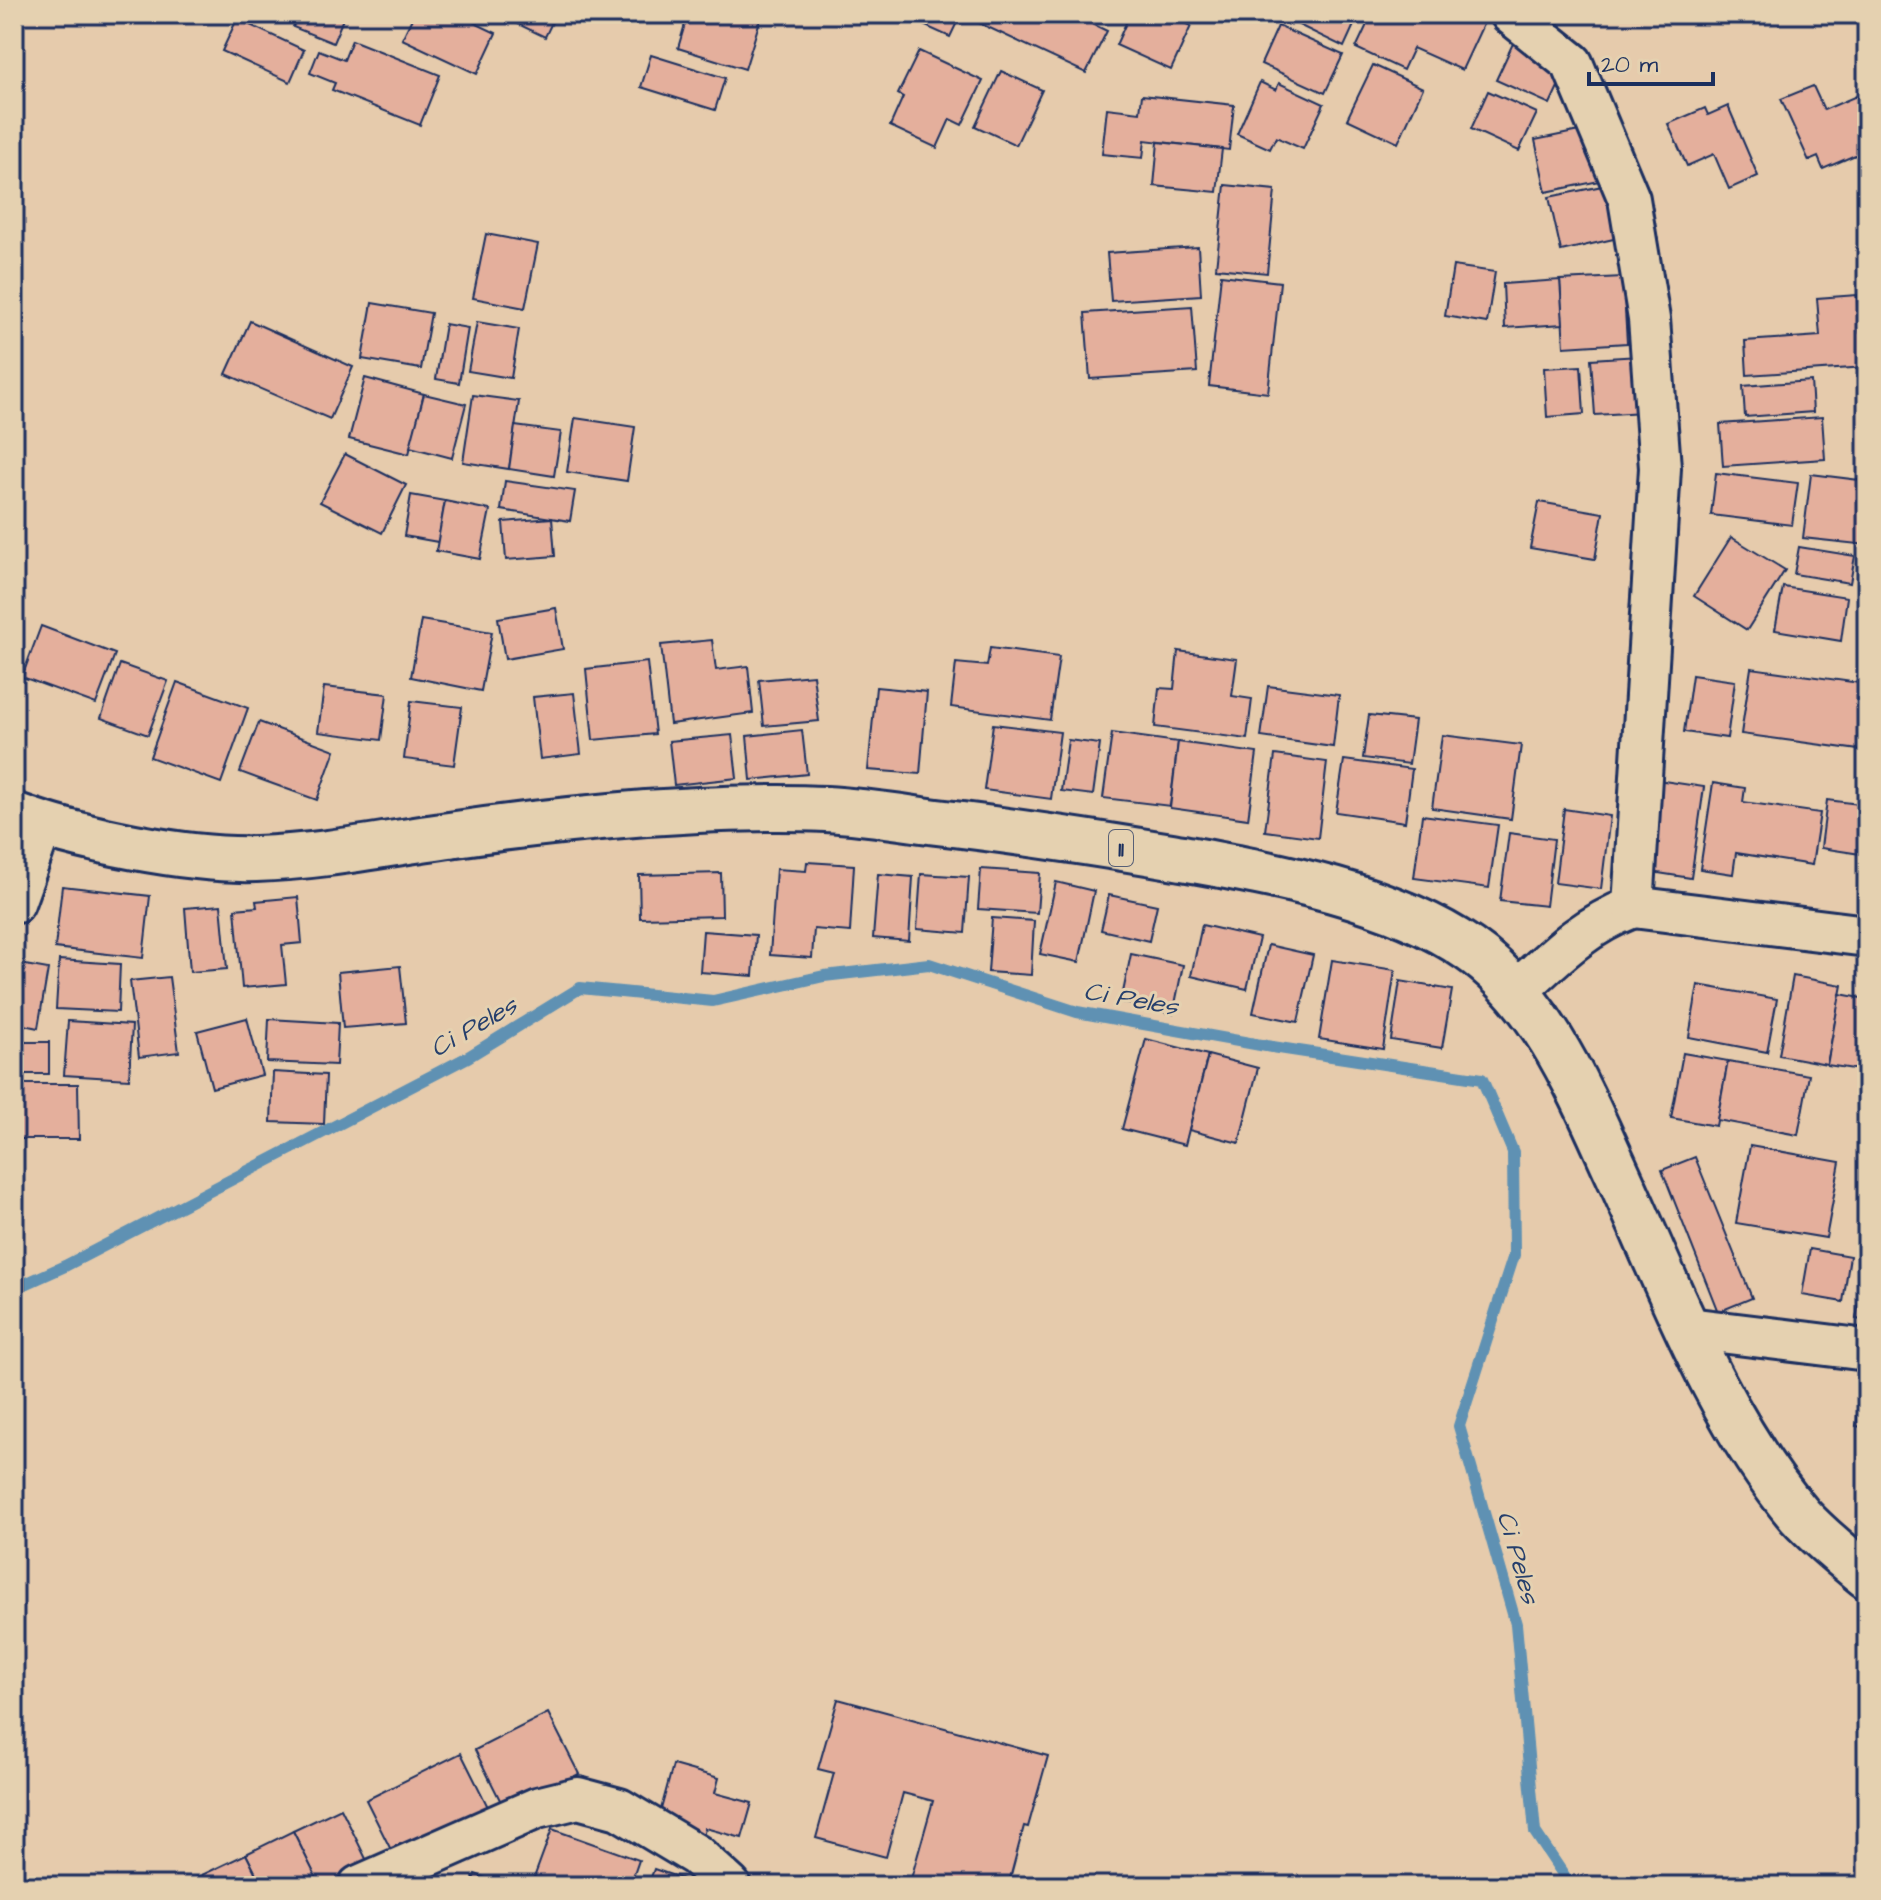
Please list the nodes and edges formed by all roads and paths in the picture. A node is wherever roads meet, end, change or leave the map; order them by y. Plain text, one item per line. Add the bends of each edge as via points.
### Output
1 (1511, 14) edge
2 (28, 820) edge
3 (14, 903) edge
4 (1633, 907) junction
5 (1867, 936) edge
6 (1518, 990) junction
7 (1688, 1328) junction
8 (1867, 1350) edge
9 (1867, 1576) edge
10 (359, 1886) edge
11 (730, 1886) edge

1 - 4 street via 1572,63 1629,199 1649,319 1660,468
2 - 3 street
2 - 6 highway, 11 via 184,854 249,859 645,813 827,809 1098,844 1307,883 1435,930 1469,948
4 - 5 street
4 - 6 street via 1574,938
6 - 7 highway, 11 via 1586,1103
7 - 8 street
7 - 9 highway, 11 via 1706,1371 1770,1476 1803,1519
10 - 11 street via 537,1808 578,1798 619,1809 696,1855

